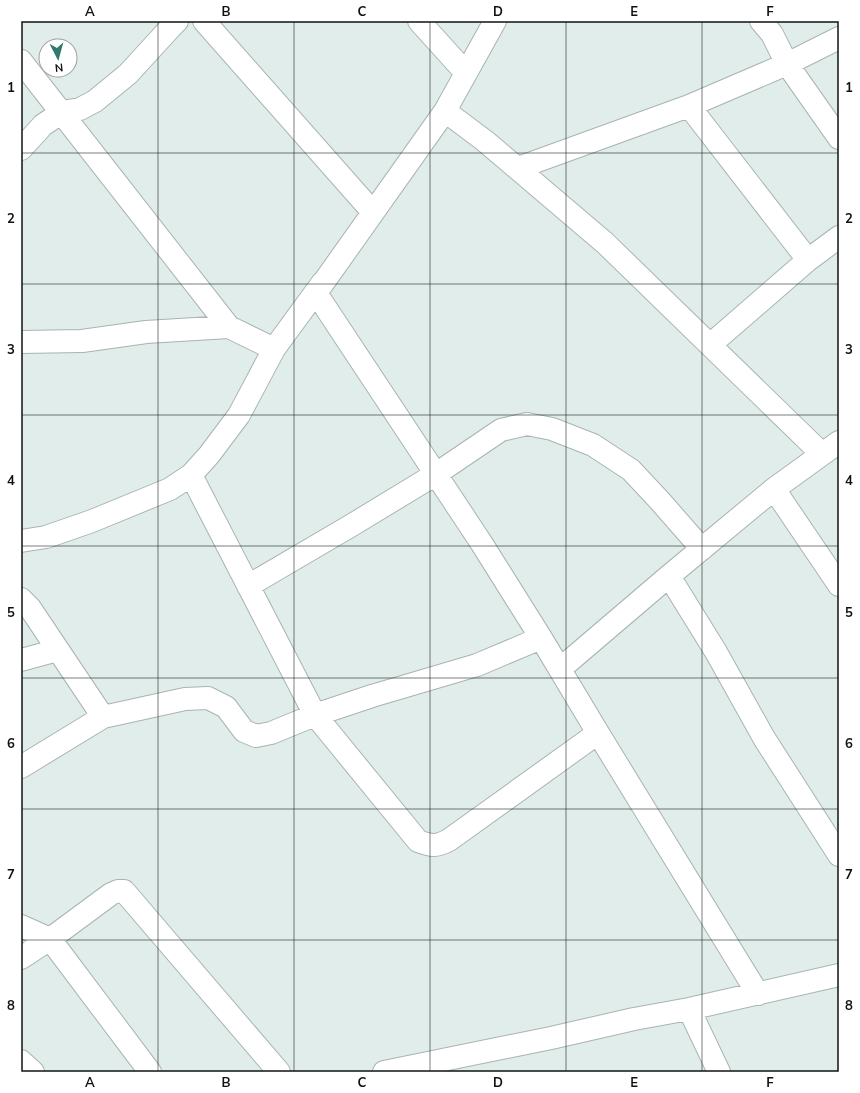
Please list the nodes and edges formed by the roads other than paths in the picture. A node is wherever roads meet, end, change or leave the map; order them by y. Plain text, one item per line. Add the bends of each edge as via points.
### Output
1 (204, 21) edge
2 (419, 21) edge
3 (495, 21) edge
4 (761, 21) edge
5 (171, 23) edge
6 (839, 38) edge
7 (21, 61) edge
8 (787, 64) junction
9 (466, 73) junction
10 (689, 106) junction
11 (445, 111) junction
12 (62, 112) junction
13 (839, 138) edge
14 (21, 149) edge
15 (518, 168) junction
16 (371, 210) junction
17 (839, 237) edge
18 (808, 260) junction
19 (316, 293) junction
20 (228, 327) junction
21 (21, 342) edge
22 (710, 345) junction
23 (274, 349) junction
24 (839, 442) edge
25 (822, 454) junction
26 (436, 474) junction
27 (191, 475) junction
28 (774, 489) junction
29 (21, 541) edge
30 (702, 549) junction
31 (669, 576) junction
32 (839, 585) edge
33 (248, 586) junction
34 (21, 599) edge
35 (541, 638) junction
36 (58, 650) junction
37 (21, 660) edge
38 (560, 669) junction
39 (314, 716) junction
40 (103, 717) junction
41 (598, 733) junction
42 (21, 767) edge
43 (839, 855) edge
44 (21, 926) edge
45 (50, 939) junction
46 (21, 958) edge
47 (839, 975) edge
48 (758, 994) junction
49 (689, 1009) junction
50 (21, 1061) edge
51 (433, 1067) edge
52 (33, 1072) edge
53 (150, 1072) edge
54 (279, 1072) edge
55 (384, 1072) edge
56 (719, 1072) edge

1 - 16 street
2 - 9 street
3 - 9 street
4 - 8 street via 772,34
5 - 12 street via 128,74 80,109
6 - 8 street
7 - 12 street
8 - 10 street
8 - 13 street
9 - 11 street
10 - 15 street
10 - 18 street
11 - 15 street
11 - 16 street
11 - 19 street
12 - 14 street via 43,125
12 - 20 street
15 - 22 street via 605,243
16 - 19 street
17 - 18 street
18 - 22 street
19 - 23 street
19 - 26 street
20 - 21 street via 146,332 82,341
20 - 23 street
22 - 25 street
23 - 27 street via 239,415
24 - 25 street
25 - 28 street
26 - 30 street via 501,430 527,424 552,429 593,445 631,470
26 - 33 street
26 - 35 street
27 - 29 street via 170,489 92,521 46,537
27 - 33 street
28 - 30 street
28 - 32 street
30 - 31 street
31 - 38 street
31 - 43 street via 716,652 764,738
33 - 39 street
34 - 36 street
35 - 38 street
35 - 39 street via 477,665
36 - 37 street
36 - 40 street
38 - 41 street
39 - 40 street via 271,733 256,736 244,731 226,707 208,698 185,699
39 - 41 street via 418,841 428,845 441,844 449,840
40 - 42 street
41 - 48 street
44 - 45 street
45 - 46 street
45 - 53 street
45 - 54 street via 111,894 124,891
47 - 48 street
48 - 49 street
49 - 51 street via 634,1019
49 - 56 street
50 - 52 street
51 - 55 street

